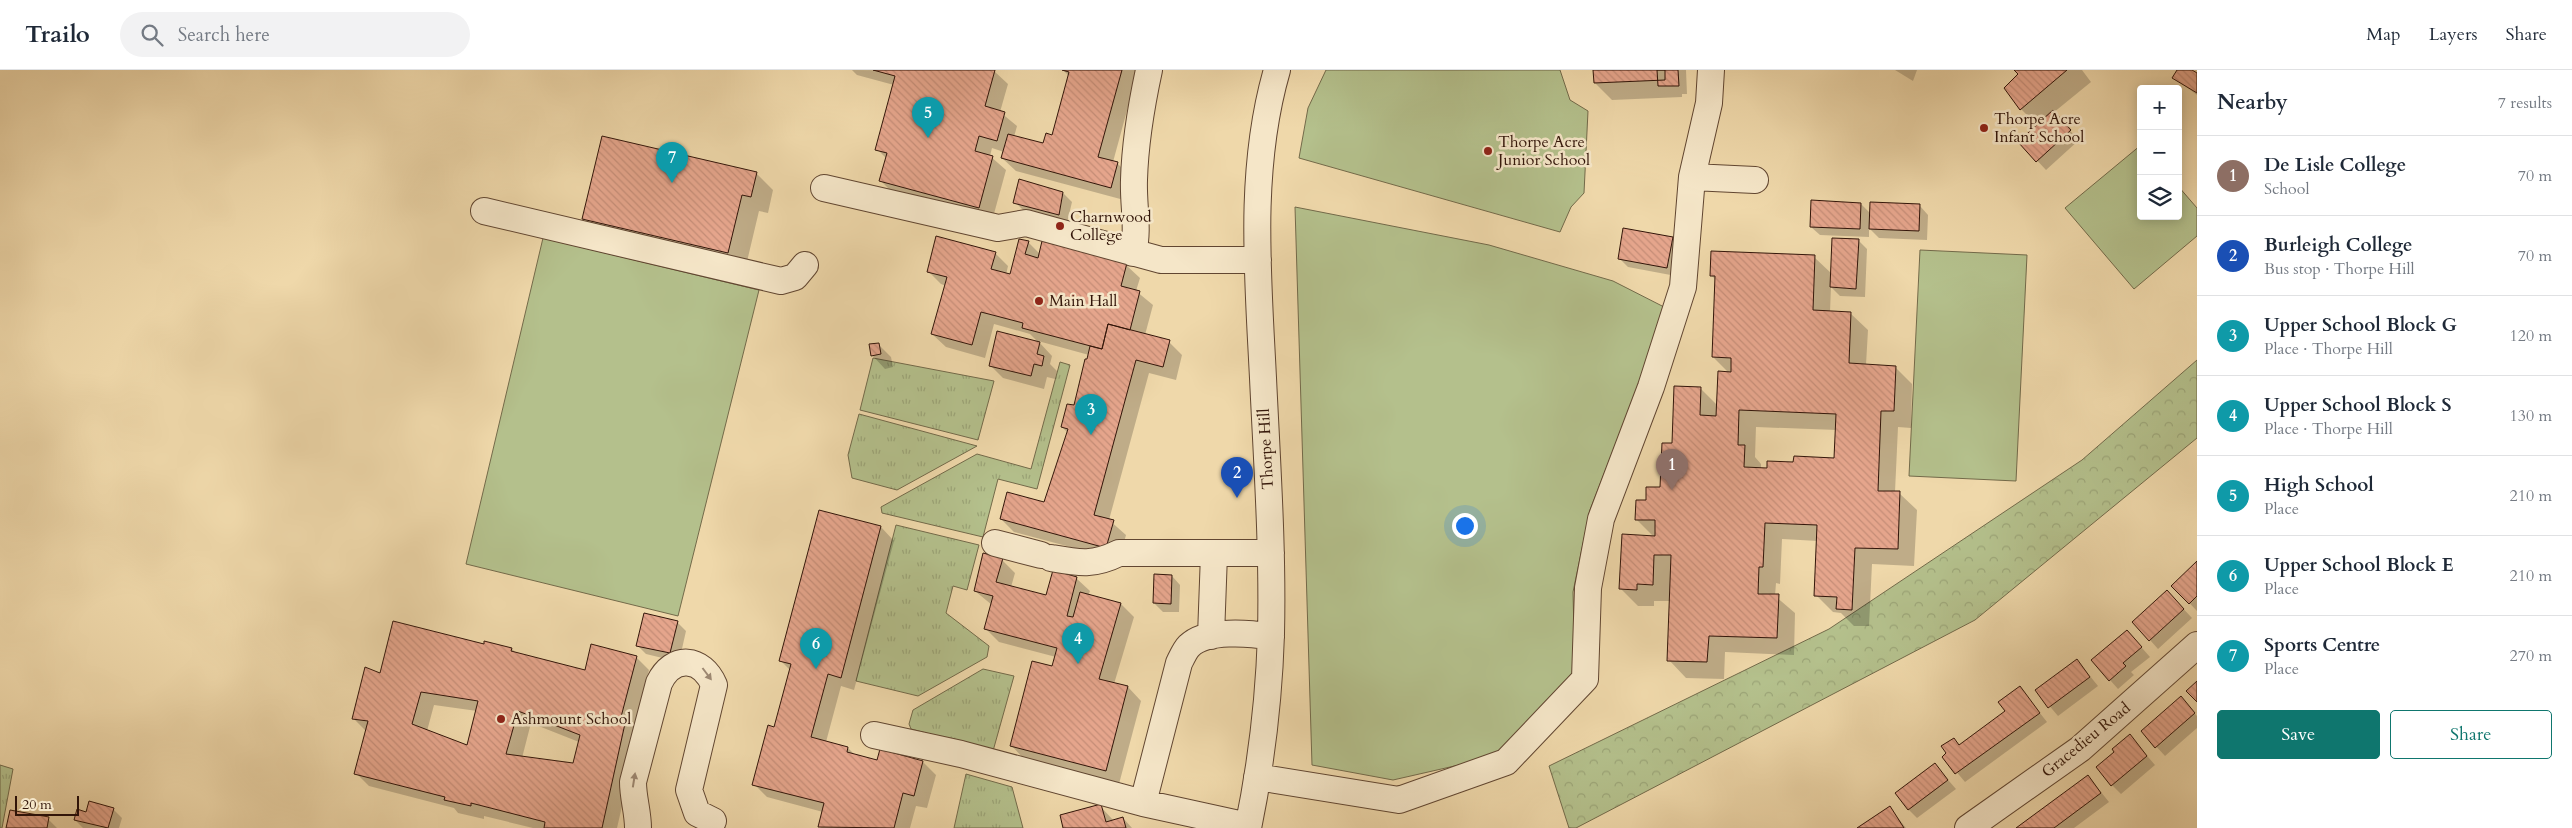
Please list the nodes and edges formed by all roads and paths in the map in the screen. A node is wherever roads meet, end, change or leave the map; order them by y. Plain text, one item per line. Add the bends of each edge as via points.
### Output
1 (1149, 70) edge
2 (1277, 70) edge
3 (1711, 70) edge
4 (1692, 177) junction
5 (1755, 180) dead end
6 (824, 188) dead end
7 (484, 211) dead end
8 (1133, 253) junction
9 (1258, 260) junction
10 (805, 264) dead end
11 (995, 543) dead end
12 (1270, 553) junction
13 (1214, 554) junction
14 (1210, 636) junction
15 (1271, 636) junction
16 (2197, 645) edge
17 (874, 736) dead end
18 (1257, 777) junction
19 (1143, 803) junction
20 (712, 821) dead end
21 (1248, 827) edge
22 (638, 828) edge
23 (1968, 828) edge

1 - 8 street via 1137,132 1134,183 1136,240
2 - 9 street, Thorpe Hill via 1262,136
3 - 4 street via 1708,103
4 - 5 street
4 - 18 street via 1681,296 1651,388 1601,518 1588,588 1585,679 1506,762 1399,800
6 - 8 street via 998,228 1026,223
7 - 10 street via 781,281 795,277
8 - 9 street via 1161,260
9 - 12 street, Thorpe Hill
11 - 13 street via 1089,563 1119,553
12 - 13 street
12 - 15 street, Thorpe Hill
13 - 14 street
14 - 15 street via 1246,633
14 - 19 street via 1190,645 1179,663
15 - 18 street, Thorpe Hill
16 - 23 street, Gracedieu Road via 2080,748
17 - 19 street via 961,754
18 - 21 street, Thorpe Hill
19 - 21 street
22 -> 20 street via 633,782 659,683 664,673 674,665 686,663 700,665 714,685 689,790 697,813

